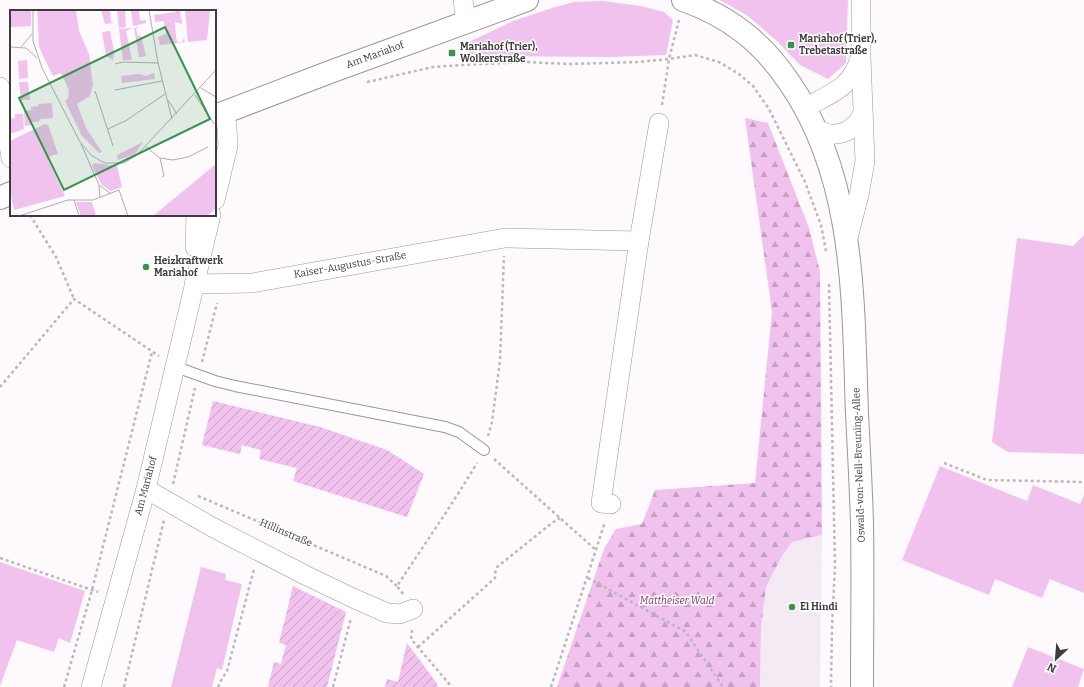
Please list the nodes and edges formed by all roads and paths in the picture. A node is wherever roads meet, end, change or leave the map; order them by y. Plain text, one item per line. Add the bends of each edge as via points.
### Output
1 (462, 0) edge
2 (527, 0) edge
3 (684, 0) edge
4 (861, 0) edge
5 (466, 22) junction
6 (861, 57) junction
7 (669, 59) junction
8 (365, 82) dead end
9 (0, 87) edge
10 (806, 107) junction
11 (863, 113) junction
12 (220, 114) edge
13 (659, 123) joint
14 (816, 128) junction
15 (10, 152) edge
16 (10, 193) edge
17 (216, 196) edge
18 (0, 198) edge
19 (31, 216) edge
20 (196, 216) edge
21 (211, 216) edge
22 (505, 238) junction
23 (639, 241) junction
24 (846, 244) junction
25 (826, 254) dead end
26 (829, 277) dead end
27 (194, 284) junction
28 (74, 299) junction
29 (217, 299) dead end
30 (152, 352) junction
31 (176, 367) junction
32 (198, 374) junction
33 (0, 387) edge
34 (484, 450) junction
35 (944, 463) dead end
36 (1084, 482) edge
37 (146, 489) junction
38 (172, 490) dead end
39 (195, 494) dead end
40 (611, 504) joint
41 (165, 516) dead end
42 (560, 518) junction
43 (259, 550) junction
44 (597, 551) junction
45 (0, 558) edge
46 (588, 578) junction
47 (397, 586) junction
48 (92, 590) junction
49 (116, 598) junction
50 (355, 599) junction
51 (414, 609) junction
52 (418, 647) junction
53 (64, 687) edge
54 (91, 687) edge
55 (124, 687) edge
56 (218, 687) edge
57 (333, 687) edge
58 (450, 687) edge
59 (551, 687) edge
60 (723, 687) edge
61 (831, 687) edge
62 (862, 687) edge

1 - 5 street
2 - 5 street, Am Mariahof
3 - 7 path
3 - 10 street via 717,15 750,36 776,64
4 - 6 street, Oswald-von-Nell-Breuning-Allee
5 - 12 street, Am Mariahof
6 - 10 street, Oswald-von-Nell-Breuning-Allee via 858,67 846,84
6 - 11 street, Oswald-von-Nell-Breuning-Allee
7 - 8 path via 433,67
7 - 13 path
7 - 25 path via 695,55 719,62 753,86 769,109 804,182 821,224
9 - 15 street
10 - 14 street, Oswald-von-Nell-Breuning-Allee
11 - 14 street via 852,128 842,133 826,133
11 - 24 street, Oswald-von-Nell-Breuning-Allee via 864,160 859,195
12 - 17 street, Am Mariahof via 228,128 228,146
13 - 23 street
14 - 24 street, Oswald-von-Nell-Breuning-Allee via 838,191
16 - 18 street
19 - 28 path via 56,257
20 - 27 street, Am Mariahof
21 - 27 street, Am Mariahof
22 - 23 street, Kaiser-Augustus-Straße
22 - 27 street, Kaiser-Augustus-Straße via 252,283
22 - 34 path via 500,360 492,422
23 - 40 street via 601,502
24 - 62 street, Oswald-von-Nell-Breuning-Allee via 854,325 862,522
26 - 61 path via 835,566
27 - 31 street, Am Mariahof
28 - 30 path
28 - 33 path
29 - 32 path
30 - 31 path
30 - 48 path
31 - 32 lane
31 - 37 street, Am Mariahof
32 - 34 lane via 235,386 445,427 459,432
32 - 38 path
34 - 42 path
34 - 47 path via 460,492
35 - 36 path via 987,480
37 - 43 street
37 - 49 street, Am Mariahof
39 - 47 path, Hillinstraße via 386,576
40 - 44 path
41 - 55 path
42 - 44 path
42 - 52 path via 497,567 495,578
43 - 50 street
43 - 56 path via 227,671
44 - 46 path
45 - 48 path
46 - 59 path
46 - 60 path via 686,632
47 - 51 path, Hillinstraße
48 - 49 path
48 - 53 path
49 - 54 street, Am Mariahof
50 - 51 street via 387,613 400,614
50 - 57 path
51 - 52 path via 411,639
52 - 58 path

